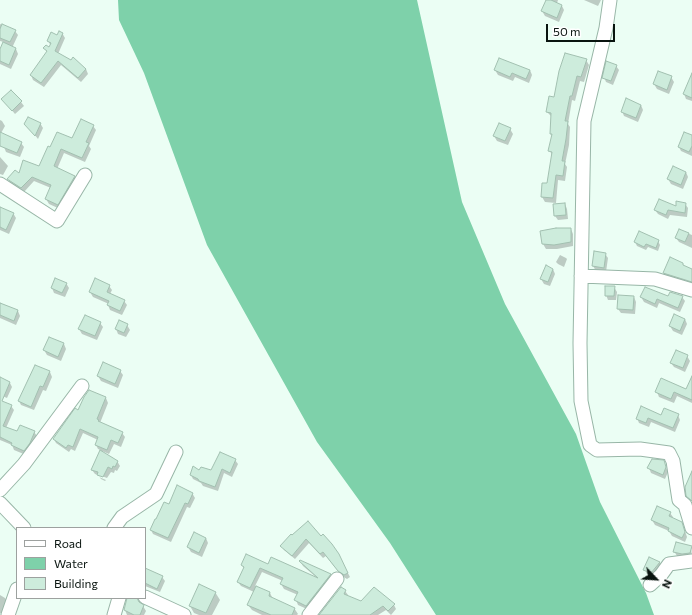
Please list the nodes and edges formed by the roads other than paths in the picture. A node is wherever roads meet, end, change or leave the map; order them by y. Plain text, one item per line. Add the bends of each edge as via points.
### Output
1 (610, 0) edge
2 (85, 175) dead end
3 (0, 184) edge
4 (581, 276) junction
5 (692, 290) edge
6 (82, 386) dead end
7 (176, 452) dead end
8 (0, 490) edge
9 (0, 503) edge
10 (23, 527) edge
11 (115, 527) edge
12 (692, 528) edge
13 (692, 561) edge
14 (337, 579) dead end
15 (650, 585) dead end
16 (16, 592) edge
17 (146, 597) edge
18 (119, 599) edge
19 (8, 615) edge
20 (114, 615) edge
21 (184, 615) edge
22 (309, 615) edge

1 - 4 street via 584,121
2 - 3 street via 57,221
4 - 5 street via 656,279
4 - 12 street via 582,401 590,445 597,450 640,449 669,453 673,461 679,500 685,505
6 - 8 street via 24,464
7 - 11 street via 156,494 122,517
9 - 10 street
13 - 15 street via 669,564
14 - 22 street
16 - 19 street
17 - 21 street
18 - 20 street

